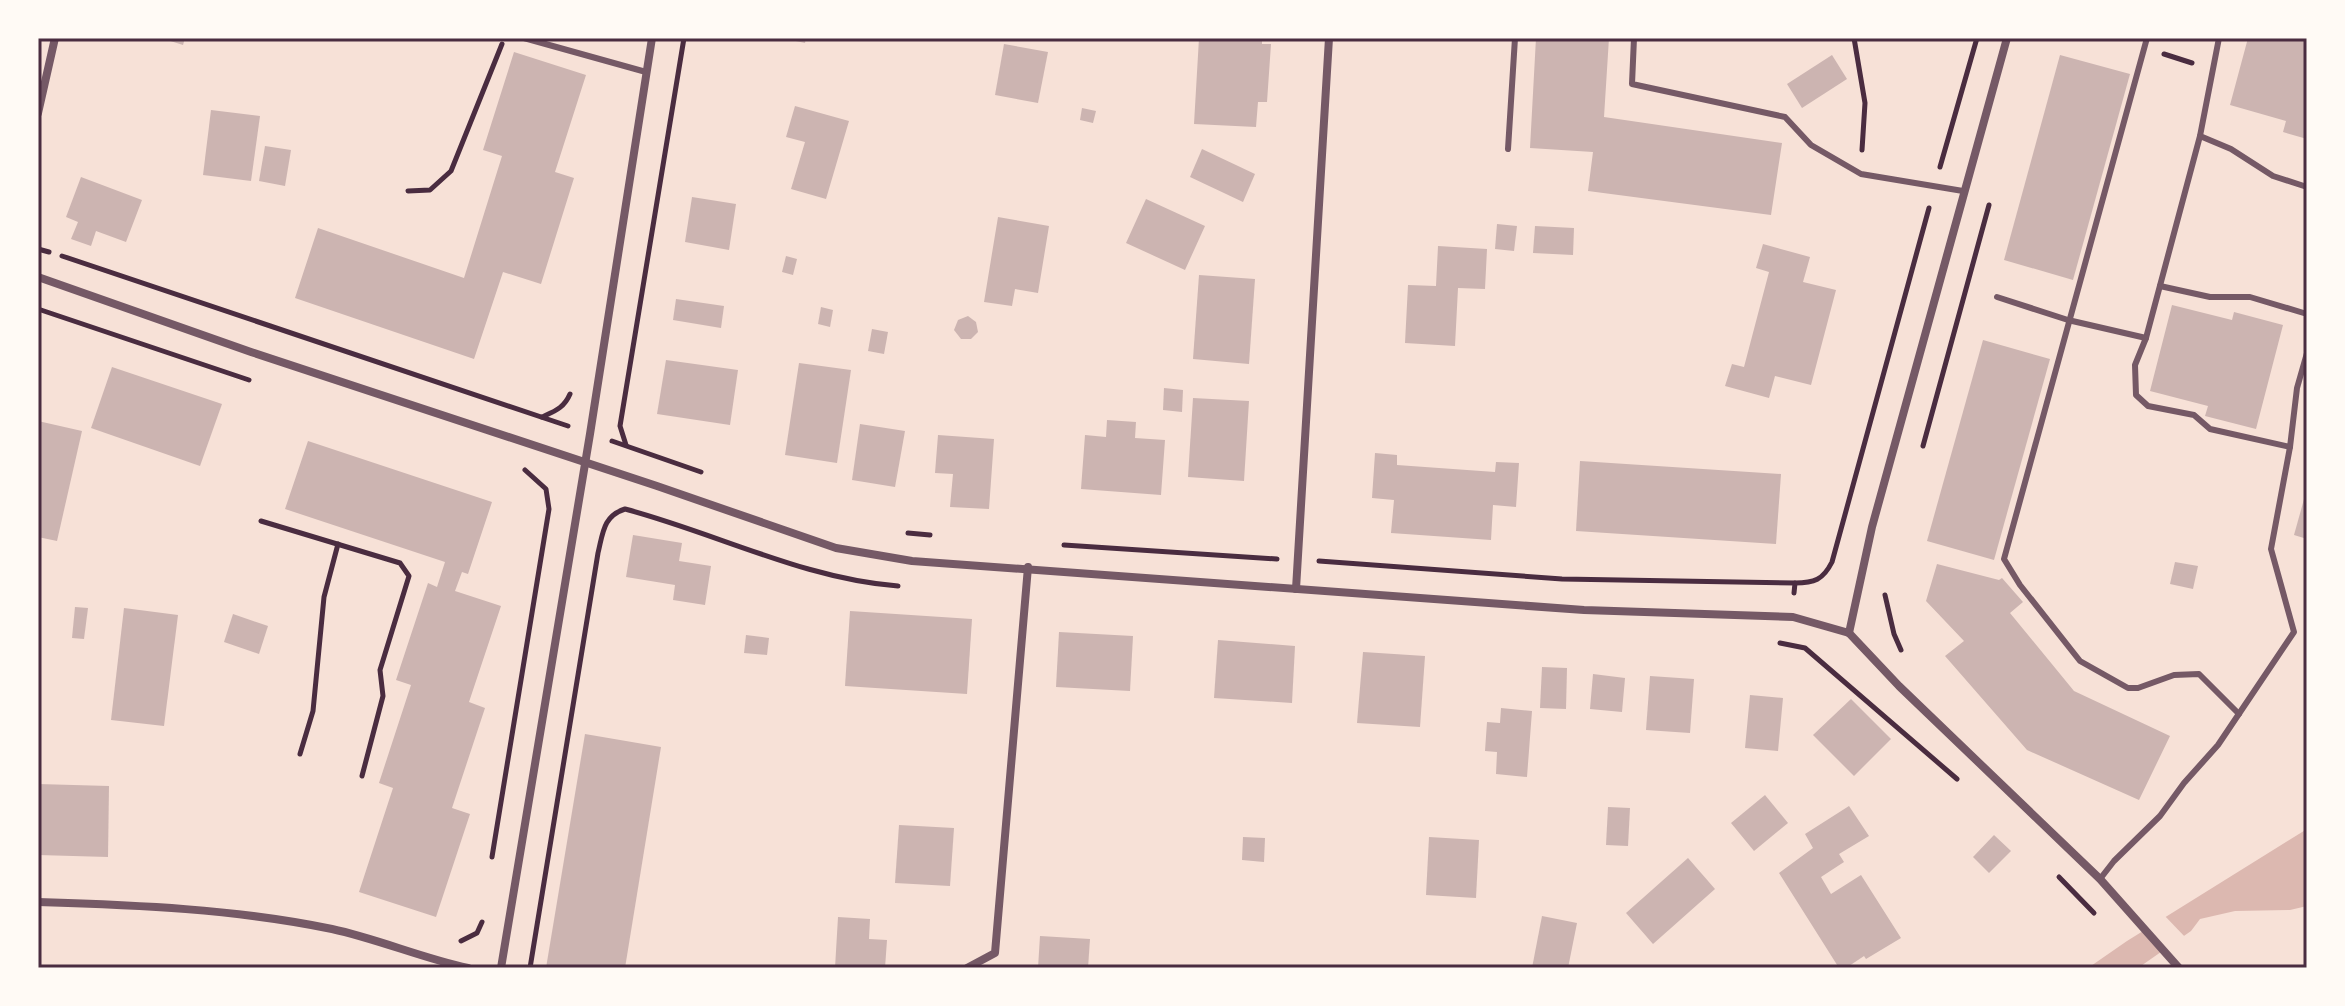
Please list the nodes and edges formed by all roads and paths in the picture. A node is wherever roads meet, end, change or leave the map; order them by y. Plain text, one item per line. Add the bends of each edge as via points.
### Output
1 (55, 38) edge
2 (504, 38) edge
3 (524, 38) edge
4 (652, 38) edge
5 (684, 38) edge
6 (1329, 38) edge
7 (1515, 38) edge
8 (1634, 38) edge
9 (1854, 38) edge
10 (1977, 38) edge
11 (2007, 38) edge
12 (2219, 38) edge
13 (2144, 39) edge
14 (2212, 69) junction
15 (646, 72) junction
16 (38, 113) edge
17 (2200, 136) junction
18 (1508, 149) dead end
19 (1861, 174) junction
20 (1935, 187) junction
21 (2307, 187) edge
22 (408, 191) dead end
23 (1963, 191) junction
24 (1991, 200) dead end
25 (38, 249) edge
26 (38, 277) edge
27 (2160, 286) junction
28 (1997, 297) dead end
29 (38, 309) edge
30 (2307, 314) edge
31 (2068, 320) junction
32 (2146, 338) junction
33 (2307, 353) edge
34 (254, 382) dead end
35 (590, 434) junction
36 (626, 446) junction
37 (2290, 447) junction
38 (1922, 448) dead end
39 (585, 463) junction
40 (513, 466) dead end
41 (707, 474) dead end
42 (261, 521) dead end
43 (897, 532) dead end
44 (943, 536) dead end
45 (338, 544) junction
46 (1055, 544) dead end
47 (1299, 560) junction
48 (1028, 567) junction
49 (1795, 583) junction
50 (911, 587) dead end
51 (1296, 589) junction
52 (1885, 589) dead end
53 (1793, 617) junction
54 (1849, 633) junction
55 (1772, 642) dead end
56 (1907, 661) dead end
57 (2239, 714) junction
58 (300, 754) dead end
59 (362, 776) dead end
60 (1967, 789) dead end
61 (490, 869) dead end
62 (2053, 871) dead end
63 (2100, 879) junction
64 (38, 902) edge
65 (484, 911) dead end
66 (2097, 916) dead end
67 (441, 962) junction
68 (468, 968) edge
69 (501, 968) edge
70 (530, 968) edge
71 (967, 968) edge
72 (2179, 968) edge

1 - 16 street
2 - 22 path via 451,171 430,190
3 - 15 lane
4 - 15 street
5 - 36 path via 620,426
6 - 47 street
7 - 18 lane
8 - 19 lane via 1632,84 1785,117 1811,145
9 - 19 path via 1865,103
10 - 20 path
11 - 23 street
12 - 14 lane
13 - 14 path via 2162,54
13 - 31 lane
14 - 17 lane
15 - 35 street
17 - 21 lane via 2273,176
17 - 27 lane
19 - 20 lane
20 - 23 lane
20 - 49 path via 1832,562 1819,580
23 - 54 street via 1872,527
24 - 38 path
25 - 35 path
26 - 39 street
27 - 30 lane via 2210,297 2250,297
27 - 32 lane
28 - 31 lane
29 - 34 path
31 - 32 lane
31 - 57 lane via 2004,559 2080,661 2128,688 2199,674
32 - 37 lane via 2135,365 2136,395 2148,406 2194,415 2210,429
33 - 37 lane
35 - 36 path
35 - 39 street
36 - 41 path
37 - 57 lane via 2271,549 2294,632
39 - 48 street via 836,548 912,561
39 - 69 street
40 - 61 path via 541,482 549,509
42 - 45 path
43 - 44 path
45 - 58 path via 324,597 313,711
45 - 59 path via 400,563 409,576 380,670 383,696
46 - 47 path
47 - 49 path via 1562,579
47 - 51 street
48 - 51 street
48 - 71 street via 995,953
49 - 53 path
50 - 70 path via 840,577 651,516 625,509 613,513 605,522 598,553
51 - 53 street via 1584,610
52 - 56 path via 1894,634
53 - 54 street
54 - 63 street
55 - 60 path via 1805,648
57 - 63 lane via 2160,816
62 - 66 path
63 - 72 street
64 - 67 street via 187,910 334,929
65 - 67 path via 477,933 444,945
67 - 68 street

